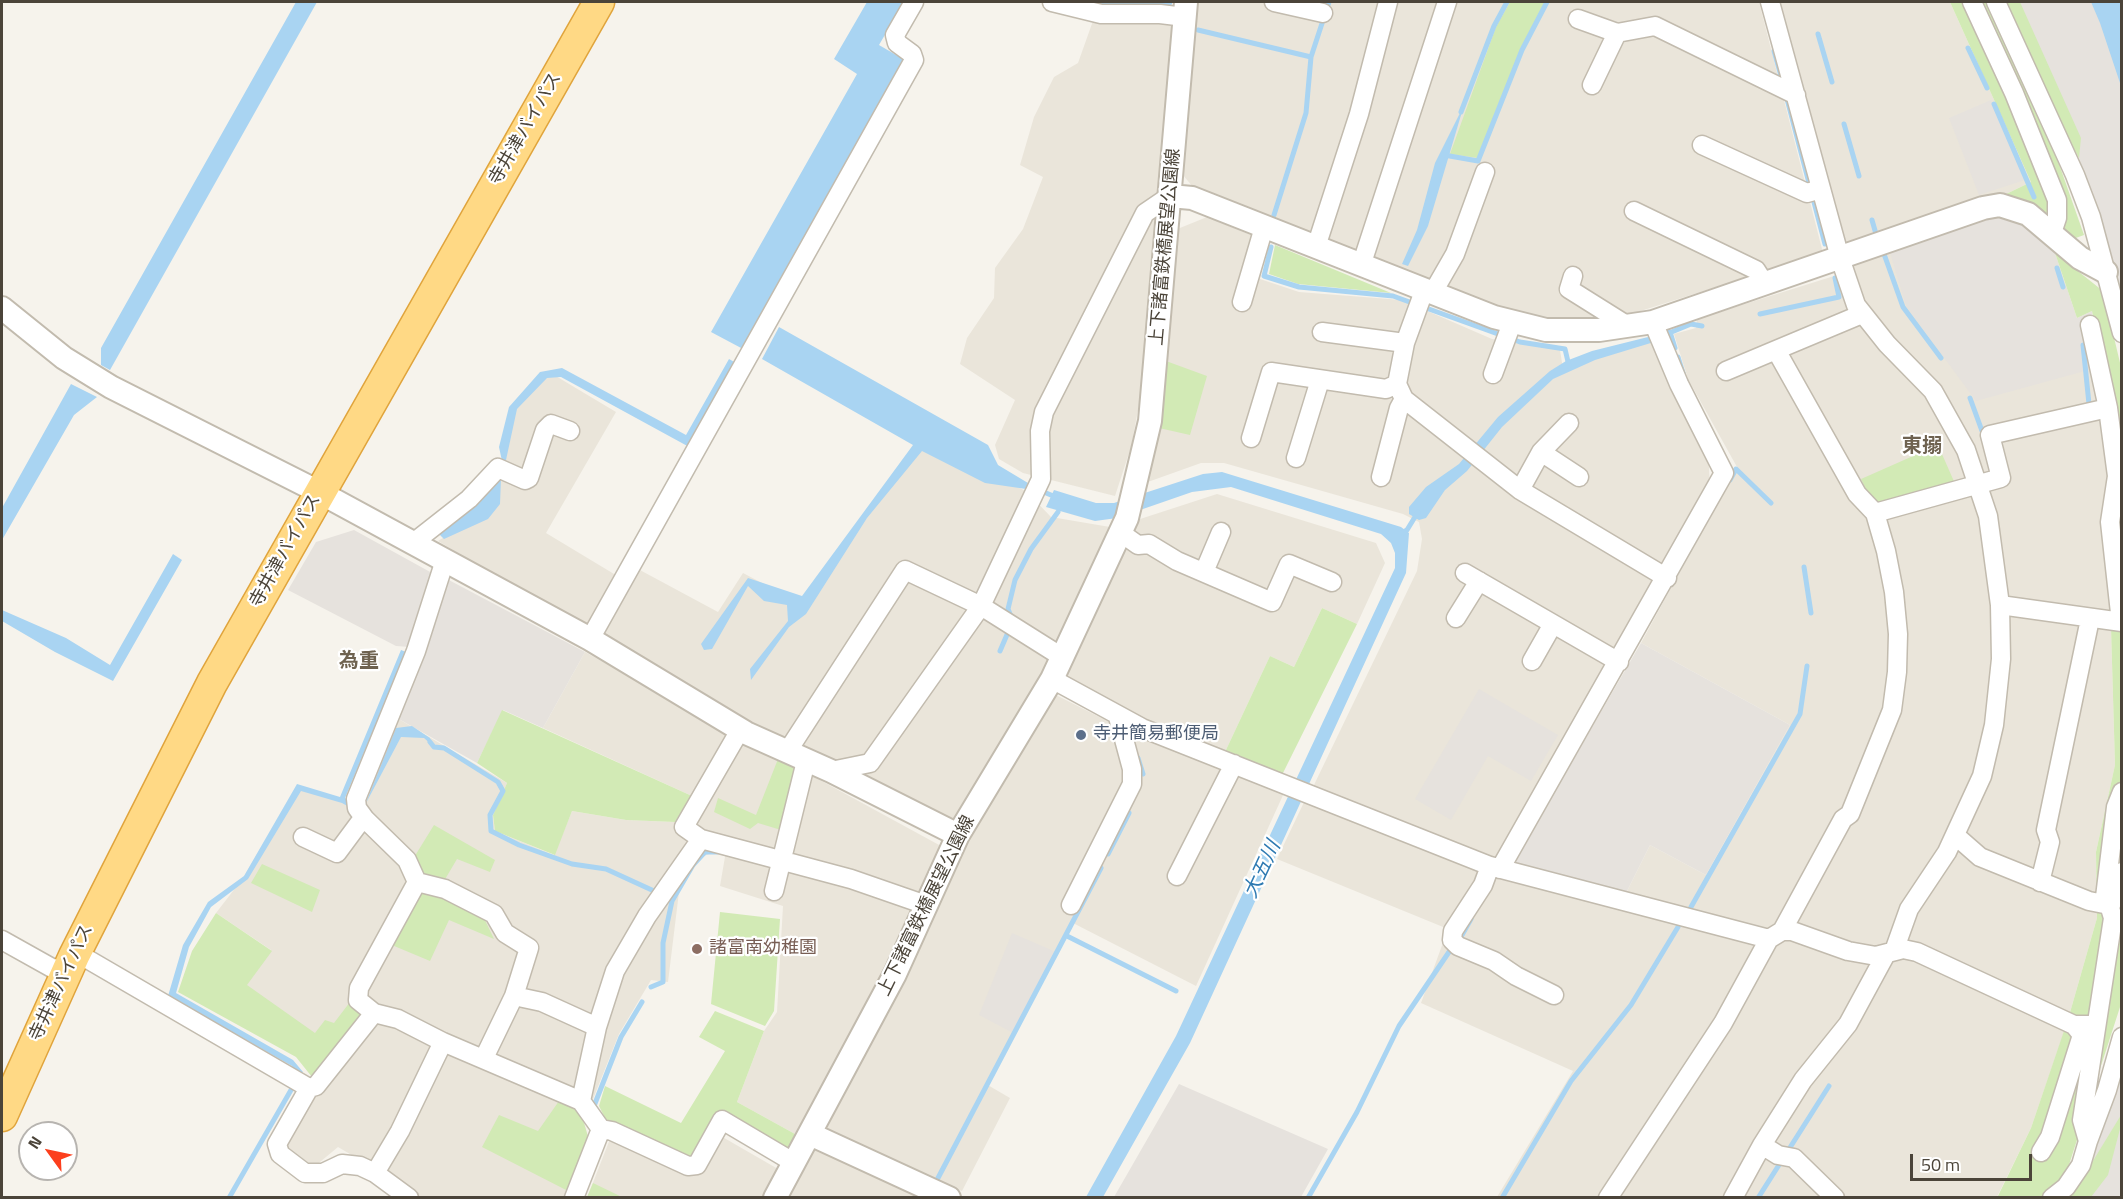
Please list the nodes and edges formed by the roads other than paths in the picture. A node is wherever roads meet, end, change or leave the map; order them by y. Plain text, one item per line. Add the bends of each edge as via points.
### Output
1 (599, 2) edge
2 (914, 2) edge
3 (1052, 2) edge
4 (1274, 2) edge
5 (1388, 2) edge
6 (1447, 2) edge
7 (1770, 2) edge
8 (1972, 2) edge
9 (1996, 2) edge
10 (1185, 9) edge
11 (1323, 13) dead end
12 (1578, 19) dead end
13 (1617, 33) junction
14 (1592, 86) dead end
15 (1788, 92) junction
16 (1702, 145) dead end
17 (1485, 172) dead end
18 (1814, 191) junction
19 (1170, 196) junction
20 (1634, 211) dead end
21 (1264, 227) junction
22 (2052, 233) junction
23 (1316, 247) junction
24 (1840, 258) junction
25 (1361, 266) junction
26 (2106, 272) junction
27 (1573, 276) dead end
28 (1765, 284) junction
29 (1423, 299) junction
30 (1242, 302) dead end
31 (2, 308) edge
32 (1862, 314) junction
33 (2090, 325) dead end
34 (1628, 326) junction
35 (1322, 332) dead end
36 (1658, 332) junction
37 (2121, 333) edge
38 (1508, 334) junction
39 (1405, 344) junction
40 (1776, 350) junction
41 (1726, 371) dead end
42 (1493, 374) dead end
43 (1320, 380) junction
44 (1400, 392) junction
45 (2108, 408) junction
46 (1569, 423) dead end
47 (570, 431) dead end
48 (1251, 438) dead end
49 (1541, 452) junction
50 (1296, 458) dead end
51 (1381, 477) dead end
52 (1579, 477) dead end
53 (1977, 483) junction
54 (1520, 490) junction
55 (319, 492) junction
56 (1875, 513) junction
57 (1124, 526) junction
58 (1221, 532) dead end
59 (413, 543) junction
60 (445, 560) junction
61 (1203, 572) junction
62 (1667, 578) junction
63 (1332, 582) dead end
64 (2000, 605) junction
65 (981, 606) junction
66 (1456, 618) dead end
67 (2090, 620) junction
68 (2121, 622) edge
69 (1553, 624) junction
70 (590, 639) junction
71 (1062, 657) junction
72 (1532, 662) dead end
73 (1619, 662) junction
74 (1052, 679) junction
75 (1118, 717) junction
76 (740, 730) junction
77 (796, 757) junction
78 (1234, 764) junction
79 (831, 771) junction
80 (2121, 792) edge
81 (360, 808) junction
82 (958, 835) junction
83 (1956, 836) junction
84 (303, 837) dead end
85 (701, 839) junction
86 (780, 861) junction
87 (1495, 868) junction
88 (2121, 872) edge
89 (1177, 876) dead end
90 (417, 882) junction
91 (2040, 882) junction
92 (774, 891) dead end
93 (926, 905) junction
94 (1071, 905) dead end
95 (2107, 906) junction
96 (1775, 935) junction
97 (2, 940) edge
98 (1890, 953) junction
99 (70, 963) junction
100 (1554, 995) dead end
101 (514, 996) junction
102 (374, 1013) junction
103 (2074, 1025) junction
104 (2096, 1025) junction
105 (597, 1027) junction
106 (2121, 1037) edge
107 (442, 1042) junction
108 (484, 1058) junction
109 (309, 1088) junction
110 (581, 1101) junction
111 (2, 1116) edge
112 (601, 1129) junction
113 (810, 1134) junction
114 (2088, 1141) junction
115 (1762, 1145) junction
116 (2041, 1152) dead end
117 (794, 1162) junction
118 (375, 1173) junction
119 (409, 1197) edge
120 (574, 1197) edge
121 (775, 1197) edge
122 (949, 1197) edge
123 (1608, 1197) edge
124 (1733, 1197) edge
125 (1835, 1197) edge
126 (2052, 1197) edge

1 - 55 highway, 寺井津バイパス
2 - 70 street via 895,35 897,43 914,60
3 - 10 street via 1101,14 1160,14
4 - 11 street
5 - 23 street via 1359,114
6 - 25 street
7 - 15 street
8 - 22 street via 2057,200
9 - 26 street via 2075,175
10 - 19 street, 上下諸富鉄橋展望公園線
12 - 13 street
13 - 14 street
13 - 15 street via 1655,26
15 - 18 street
16 - 18 street
17 - 29 street via 1455,254
18 - 24 street
19 - 21 street via 1192,198
19 - 57 street, 上下諸富鉄橋展望公園線 via 1150,421
19 - 65 street via 1145,213 1044,412 1040,431 1041,480
20 - 28 street via 1756,270
21 - 23 street
21 - 30 street
22 - 24 street via 2028,214 2000,205
22 - 26 street via 2080,258
23 - 25 street
24 - 28 street
24 - 32 street
25 - 29 street
26 - 37 street
27 - 34 street via 1569,289
28 - 36 street
29 - 38 street
29 - 39 street
31 - 55 street via 89,374
32 - 40 street
32 - 53 street via 1933,391 1966,450
33 - 45 street
34 - 36 street
34 - 38 street
35 - 39 street
36 - 62 street via 1679,384 1724,473
38 - 42 street
39 - 44 street
40 - 41 street
40 - 56 street via 1857,494
43 - 44 street
43 - 48 street via 1271,372
43 - 50 street
44 - 51 street
44 - 54 street
45 - 53 street via 1990,435 2001,478
45 - 68 street via 2117,476 2110,522
46 - 49 street
47 - 59 street via 551,424 545,430 528,478 498,468 469,499
49 - 52 street
49 - 54 street
53 - 56 street
53 - 64 street via 1988,516
54 - 62 street
55 - 59 street
55 - 99 highway, 寺井津バイパス via 212,683
56 - 96 street via 1886,551 1898,634 1892,710 1850,814 1843,819
57 - 61 street via 1138,545 1149,544
57 - 71 street, 上下諸富鉄橋展望公園線
58 - 61 street
59 - 60 street
60 - 70 street
60 - 81 street
61 - 63 street via 1272,602 1289,564
62 - 73 street
64 - 67 street via 2081,614
64 - 83 street via 2001,659 1994,725 1982,776
65 - 71 street
65 - 77 street via 905,570
65 - 79 street via 870,763
66 - 69 street via 1472,577
67 - 68 street
67 - 91 street via 2046,830 2050,842
69 - 72 street
69 - 73 street
70 - 76 street
71 - 74 street, 上下諸富鉄橋展望公園線
73 - 87 street
74 - 75 street
74 - 82 street, 上下諸富鉄橋展望公園線
75 - 78 street
75 - 94 street via 1132,769 1132,784
76 - 77 street
76 - 85 street via 684,827
77 - 79 street
77 - 86 street
78 - 87 street
78 - 89 street
79 - 82 street
80 - 95 street via 2116,807
81 - 84 street via 360,822 337,853
81 - 90 street via 407,860
82 - 93 street, 上下諸富鉄橋展望公園線
83 - 91 street via 1980,857
83 - 98 street via 1909,909
85 - 86 street
85 - 105 street via 647,916 615,971
86 - 92 street
86 - 93 street via 851,879
87 - 96 street
87 - 100 street via 1453,931 1452,940
88 - 95 street
90 - 101 street via 445,889 494,914 505,933 529,948
90 - 102 street via 359,988 358,1000
91 - 95 street
93 - 113 street, 上下諸富鉄橋展望公園線 via 895,974
95 - 104 street via 2113,918
96 - 98 street via 1792,931 1848,951 1876,956
96 - 123 street via 1723,1023
97 - 99 street via 52,968
98 - 103 street via 1903,949 1917,952
98 - 115 street via 1848,1023 1803,1080
99 - 109 street via 89,960
99 - 111 highway, 寺井津バイパス
101 - 105 street via 542,1002
101 - 108 street
102 - 107 street via 398,1019
102 - 109 street via 316,1086
103 - 104 street
103 - 116 street via 2082,1035 2050,1137
104 - 114 street via 2082,1120
105 - 110 street
106 - 114 street
107 - 108 street
107 - 118 street via 400,1131
108 - 110 street
109 - 118 street via 278,1144 280,1154 305,1173 323,1173 342,1164
110 - 112 street
112 - 117 street via 688,1167 697,1165 722,1120
112 - 120 street
113 - 117 street, 上下諸富鉄橋展望公園線
113 - 122 street
114 - 126 street via 2081,1165 2066,1187
115 - 124 street
115 - 125 street via 1794,1158
117 - 121 street, 上下諸富鉄橋展望公園線
118 - 119 street

